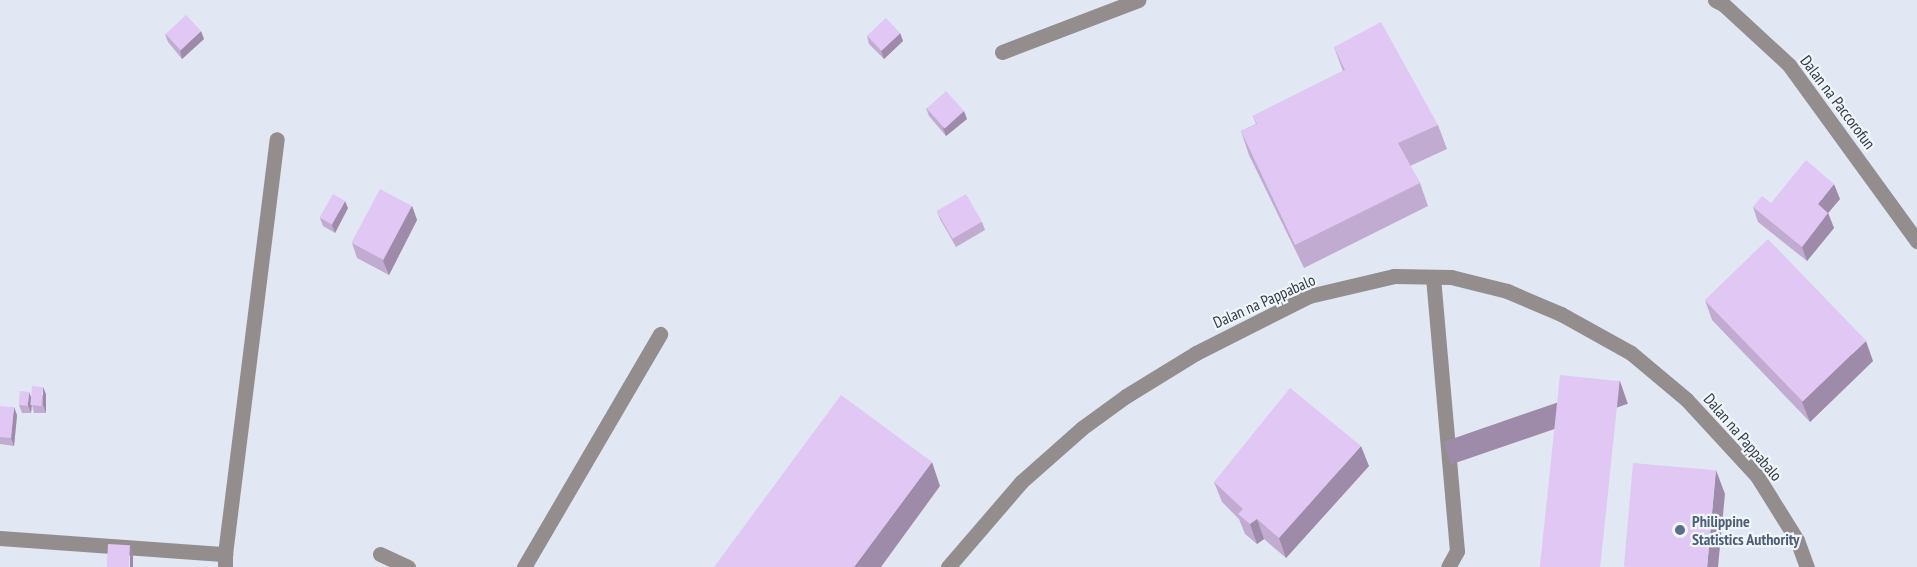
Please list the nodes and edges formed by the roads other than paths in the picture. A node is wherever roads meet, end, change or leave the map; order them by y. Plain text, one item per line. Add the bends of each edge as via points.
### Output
1 (1138, 0) edge
2 (1715, 0) edge
3 (1002, 52) dead end
4 (277, 139) dead end
5 (1917, 240) edge
6 (1433, 277) junction
7 (660, 333) dead end
8 (0, 538) edge
9 (380, 554) dead end
10 (225, 561) edge
11 (408, 567) edge
12 (524, 567) edge
13 (948, 567) edge
14 (1448, 567) edge
15 (1807, 567) edge

1 - 3 street
2 - 5 street, Dalan na Paccorofun via 1789,66
4 - 10 street
6 - 13 street, Dalan na Pappabalo via 1394,276 1310,297 1196,353 1082,428 1021,482
6 - 14 street via 1457,551
6 - 15 street, Dalan na Pappabalo via 1475,281 1507,291 1561,314 1631,353 1686,399 1758,476 1797,540
7 - 12 street
8 - 10 street
9 - 11 street

